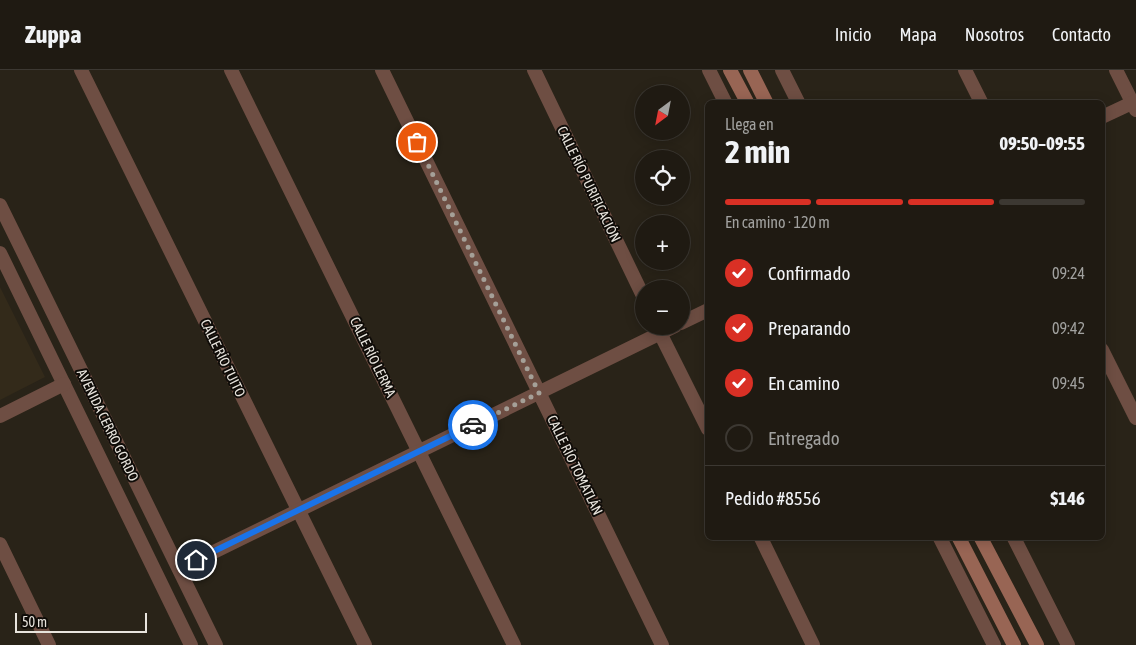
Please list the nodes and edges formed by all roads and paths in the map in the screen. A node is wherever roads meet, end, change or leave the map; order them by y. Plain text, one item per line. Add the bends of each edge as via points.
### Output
1 (81, 70) edge
2 (231, 70) edge
3 (382, 70) edge
4 (534, 70) edge
5 (708, 70) edge
6 (730, 70) edge
7 (750, 70) edge
8 (782, 70) edge
9 (965, 70) edge
10 (1116, 70) edge
11 (724, 100) edge
12 (746, 100) edge
13 (765, 100) edge
14 (797, 100) edge
15 (980, 100) edge
16 (1135, 105) edge
17 (1105, 116) edge
18 (0, 205) edge
19 (3, 220) edge
20 (0, 253) edge
21 (635, 280) edge
22 (705, 311) edge
23 (690, 319) edge
24 (649, 335) edge
25 (661, 335) edge
26 (1105, 356) edge
27 (64, 384) junction
28 (539, 393) junction
29 (0, 416) edge
30 (1136, 418) edge
31 (705, 423) edge
32 (419, 451) junction
33 (298, 510) junction
34 (762, 540) edge
35 (941, 540) edge
36 (961, 540) edge
37 (982, 540) edge
38 (1015, 540) edge
39 (0, 544) edge
40 (179, 569) junction
41 (49, 645) edge
42 (191, 645) edge
43 (216, 645) edge
44 (365, 645) edge
45 (514, 645) edge
46 (662, 645) edge
47 (814, 645) edge
48 (994, 645) edge
49 (1014, 645) edge
50 (1037, 645) edge
51 (1068, 645) edge

1 - 33 street, CALLE RÍO TUITO
2 - 32 street, CALLE RÍO LERMA
3 - 28 street, CALLE RÍO TOMATLÁN
4 - 21 street, CALLE RÍO PURIFICACIÓN
5 - 11 street
6 - 12 main road
7 - 13 main road
8 - 14 street
9 - 15 street
10 - 16 street
16 - 17 street
18 - 19 street, AVENIDA CERRO GORDO
19 - 40 street, AVENIDA CERRO GORDO
20 - 27 street, AVENIDA CERRO GORDO
22 - 23 street
24 - 28 street
25 - 31 street
26 - 30 street
27 - 29 street
27 - 42 street, AVENIDA CERRO GORDO
28 - 32 street
28 - 46 street, CALLE RÍO TOMATLÁN
32 - 33 street
32 - 45 street, CALLE RÍO LERMA
33 - 40 street
33 - 44 street, CALLE RÍO TUITO
34 - 47 street
35 - 48 street
36 - 49 main road
37 - 50 main road
38 - 51 street
39 - 41 street
40 - 43 street, AVENIDA CERRO GORDO

